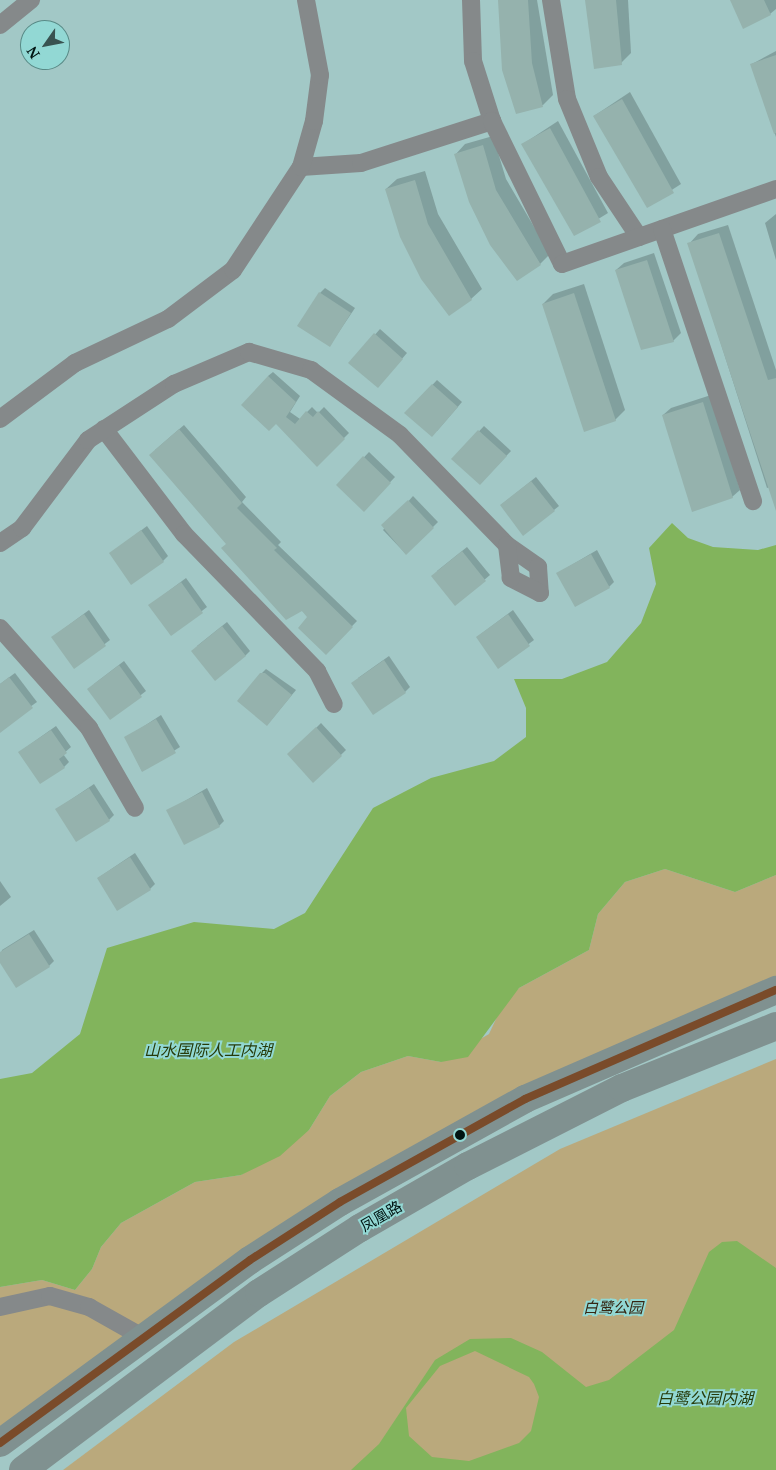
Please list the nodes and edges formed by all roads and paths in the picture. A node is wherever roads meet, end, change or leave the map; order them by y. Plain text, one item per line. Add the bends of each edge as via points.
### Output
1 (31, 0) edge
2 (306, 0) edge
3 (471, 0) edge
4 (551, 0) edge
5 (0, 25) edge
6 (492, 121) junction
7 (301, 167) junction
8 (776, 189) edge
9 (662, 229) junction
10 (639, 237) junction
11 (0, 419) edge
12 (104, 429) junction
13 (753, 501) dead end
14 (0, 543) edge
15 (507, 544) dead end
16 (0, 628) edge
17 (334, 704) dead end
18 (135, 808) dead end
19 (776, 990) edge
20 (776, 1026) edge
21 (0, 1307) edge
22 (144, 1338) junction
23 (0, 1443) edge
24 (23, 1470) edge

1 - 5 street
2 - 7 street via 320,75
3 - 6 street via 472,61
4 - 10 street via 567,99 599,176
6 - 7 street via 362,163
6 - 10 street via 562,264
7 - 11 street via 233,270 168,319 75,363
8 - 9 street
9 - 10 street
9 - 13 street
12 - 14 street via 88,440 22,528
12 - 15 street via 174,384 249,352 287,360 311,370 400,435
12 - 17 street via 184,534 317,671
16 - 18 street via 89,728
19 - 22 highway via 525,1098 340,1202
20 - 24 highway, 凤凰路 via 622,1088 468,1166 360,1228 259,1293
21 - 22 street via 50,1296 89,1307
22 - 23 highway

